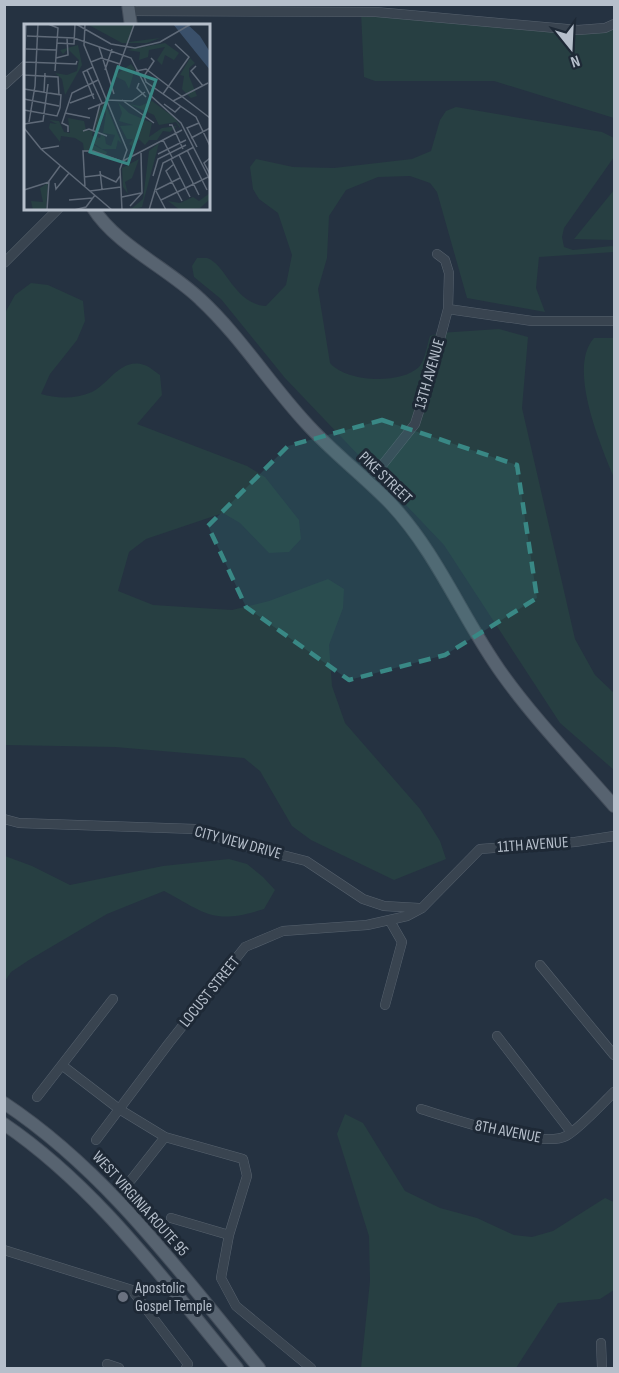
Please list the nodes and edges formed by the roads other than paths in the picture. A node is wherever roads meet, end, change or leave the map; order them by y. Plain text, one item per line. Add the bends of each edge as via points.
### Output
1 (128, 8) edge
2 (131, 24) edge
3 (615, 24) edge
4 (24, 67) edge
5 (4, 85) edge
6 (57, 210) edge
7 (94, 210) edge
8 (437, 254) dead end
9 (4, 263) edge
10 (448, 309) junction
11 (615, 321) edge
12 (368, 483) junction
13 (615, 806) edge
14 (4, 819) edge
15 (615, 836) edge
16 (422, 909) junction
17 (407, 916) joint
18 (390, 921) junction
19 (540, 965) dead end
20 (113, 999) dead end
21 (385, 1005) dead end
22 (497, 1036) dead end
23 (615, 1055) edge
24 (63, 1066) junction
25 (615, 1092) edge
26 (38, 1097) dead end
27 (4, 1103) edge
28 (119, 1109) junction
29 (421, 1110) dead end
30 (4, 1124) edge
31 (571, 1132) junction
32 (165, 1137) junction
33 (96, 1140) dead end
34 (131, 1180) dead end
35 (171, 1218) dead end
36 (229, 1235) junction
37 (4, 1250) edge
38 (601, 1343) dead end
39 (107, 1364) dead end
40 (187, 1366) edge
41 (119, 1368) edge
42 (237, 1368) edge
43 (259, 1368) edge
44 (311, 1368) edge
45 (602, 1368) edge

1 - 2 main road
1 - 3 street via 376,12 578,30
4 - 5 street
6 - 9 street
7 - 12 main road, PIKE STREET via 123,239 198,297 241,342 305,423
8 - 10 street, 13TH AVENUE via 445,260 449,273
10 - 11 street via 532,321
10 - 12 street, 13TH AVENUE via 415,424
12 - 13 main road, PIKE STREET via 411,527 503,675
14 - 16 street, CITY VIEW DRIVE via 19,823 195,829 306,861 363,899 384,906
15 - 16 street, 11TH AVENUE via 480,849
16 - 17 street, 11TH AVENUE
17 - 18 street, LOCUST STREET
18 - 21 street via 402,942
18 - 28 street, LOCUST STREET via 284,931 245,947
19 - 23 street
20 - 24 street
22 - 31 street
24 - 26 street
24 - 28 street
25 - 31 street, 8TH AVENUE
27 - 43 main road, WEST VIRGINIA ROUTE 95 via 100,1180
28 - 32 street
28 - 33 street, LOCUST STREET
29 - 31 street, 8TH AVENUE via 494,1131 553,1140
30 - 42 main road, WEST VIRGINIA ROUTE 95 via 89,1194
32 - 34 street
32 - 36 street via 243,1159 247,1176
35 - 36 street
36 - 44 street via 221,1278 236,1306
37 - 40 street via 132,1290
38 - 45 street
39 - 41 street

